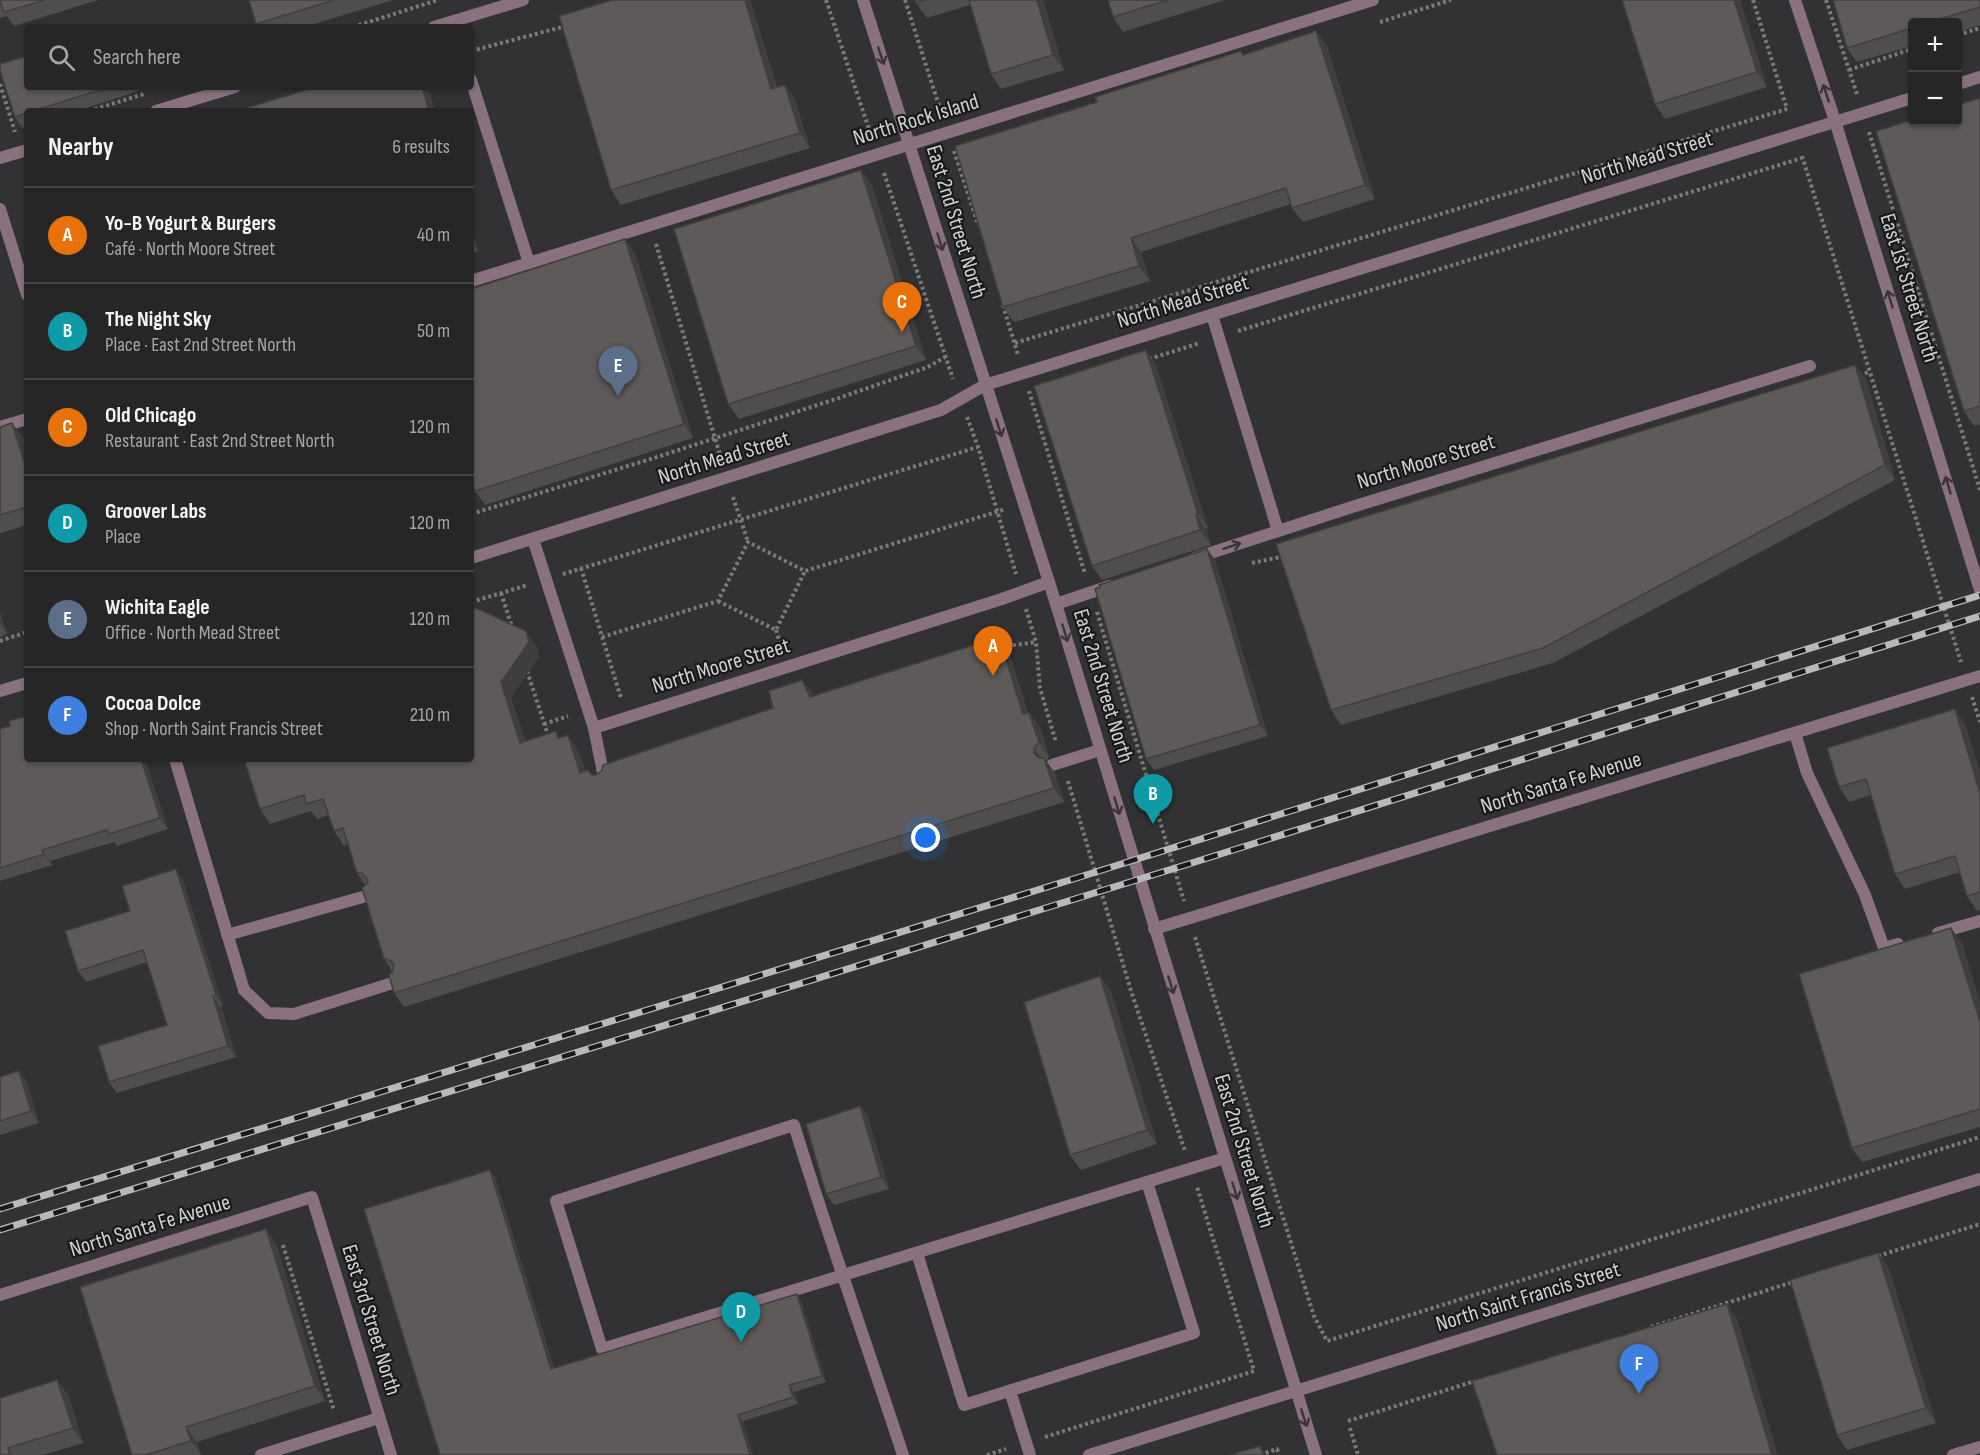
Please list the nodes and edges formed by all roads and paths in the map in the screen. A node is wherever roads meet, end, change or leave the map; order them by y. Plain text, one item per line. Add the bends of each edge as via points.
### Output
1 (438, 0) edge
2 (523, 0) edge
3 (826, 0) edge
4 (863, 0) edge
5 (905, 0) edge
6 (1373, 0) edge
7 (1753, 0) edge
8 (1795, 0) edge
9 (1826, 0) edge
10 (574, 23) edge
11 (362, 24) edge
12 (453, 24) edge
13 (1980, 28) edge
14 (1962, 34) edge
15 (474, 50) edge
16 (1908, 51) edge
17 (1849, 70) junction
18 (1980, 77) edge
19 (1962, 83) edge
20 (0, 84) edge
21 (474, 89) edge
22 (154, 90) dead end
23 (225, 90) edge
24 (1908, 99) edge
25 (98, 108) edge
26 (166, 108) edge
27 (1787, 109) junction
28 (1863, 113) junction
29 (1835, 121) junction
30 (948, 132) junction
31 (1795, 134) junction
32 (1881, 134) edge
33 (1871, 137) junction
34 (909, 144) junction
35 (24, 151) edge
36 (877, 154) junction
37 (0, 158) edge
38 (1802, 158) junction
39 (0, 209) edge
40 (981, 233) edge
41 (655, 241) dead end
42 (529, 263) junction
43 (474, 280) edge
44 (24, 285) edge
45 (1001, 300) edge
46 (1212, 315) junction
47 (1219, 337) junction
48 (1015, 343) junction
49 (945, 357) junction
50 (1142, 361) edge
51 (1810, 366) dead end
52 (1024, 373) junction
53 (985, 385) junction
54 (960, 399) junction
55 (24, 420) edge
56 (0, 427) edge
57 (716, 438) junction
58 (978, 447) junction
59 (728, 479) junction
60 (1980, 490) edge
61 (1024, 503) junction
62 (997, 512) junction
63 (474, 513) edge
64 (740, 520) junction
65 (1278, 531) junction
66 (533, 539) junction
67 (747, 542) junction
68 (474, 557) edge
69 (1179, 563) edge
70 (806, 571) junction
71 (546, 579) junction
72 (1124, 581) edge
73 (1049, 582) junction
74 (1980, 590) edge
75 (1021, 592) junction
76 (1091, 592) junction
77 (501, 593) junction
78 (474, 601) edge
79 (718, 601) junction
80 (1056, 604) junction
81 (24, 633) edge
82 (515, 637) edge
83 (602, 637) dead end
84 (0, 641) edge
85 (1036, 642) junction
86 (994, 648) edge
87 (526, 669) edge
88 (1980, 676) edge
89 (1967, 680) junction
90 (24, 684) edge
91 (0, 691) edge
92 (1980, 722) edge
93 (594, 728) junction
94 (1795, 733) junction
95 (552, 746) edge
96 (1100, 750) junction
97 (176, 762) edge
98 (1057, 764) junction
99 (605, 782) edge
100 (370, 895) edge
101 (1189, 918) junction
102 (1980, 921) edge
103 (1154, 929) junction
104 (227, 935) junction
105 (1927, 936) edge
106 (1905, 942) edge
107 (396, 982) edge
108 (1980, 1137) edge
109 (1225, 1158) junction
110 (1190, 1168) junction
111 (1980, 1179) edge
112 (1147, 1182) junction
113 (312, 1197) joint
114 (1980, 1224) edge
115 (283, 1245) dead end
116 (917, 1253) junction
117 (1877, 1256) edge
118 (843, 1275) junction
119 (1798, 1281) edge
120 (0, 1295) edge
121 (1641, 1330) edge
122 (1483, 1379) edge
123 (1296, 1390) junction
124 (1010, 1391) junction
125 (379, 1418) junction
126 (1348, 1421) dead end
127 (1350, 1428) dead end
128 (340, 1430) junction
129 (303, 1442) junction
130 (1026, 1443) junction
131 (1980, 1447) edge
132 (261, 1455) edge
133 (308, 1455) edge
134 (391, 1455) edge
135 (903, 1455) edge
136 (987, 1455) edge
137 (1030, 1455) edge
138 (1089, 1455) edge
139 (1260, 1455) edge
140 (1279, 1455) edge
141 (1316, 1455) edge
142 (1358, 1455) edge
143 (1953, 1455) edge

1 - 11 path
2 - 12 street
3 - 36 path
4 -> 34 street, East 2nd Street North
5 - 30 path
6 - 30 street, North Rock Island
7 - 27 path
29 -> 8 street, East 1st Street North
9 - 17 path
10 - 15 path
13 - 14 path
16 - 17 path
17 - 28 path
18 - 19 street
20 - 35 path
21 - 42 street
22 - 25 path
23 - 26 street
24 - 28 street, North Mead Street
27 - 31 path
27 - 48 path
28 - 29 street, North Mead Street
28 - 33 path
29 - 31 street, North Mead Street
74 -> 29 street, East 1st Street North
30 - 34 street, North Rock Island
30 - 40 path
31 - 38 path
31 - 46 street, North Mead Street
32 - 33 path
33 - 60 path
34 - 36 street, North Rock Island
34 -> 53 street, East 2nd Street North
35 - 37 street
36 - 42 street, North Rock Island
36 - 49 path
38 - 47 path
38 - 89 path
39 - 44 street
41 - 57 path
42 - 43 street, North Rock Island
45 - 48 path
46 - 47 street
46 - 52 street, North Mead Street
47 - 50 path
47 - 65 street
48 - 52 path
49 - 54 path
49 - 57 path via 928,367
51 - 65 street, North Moore Street
52 - 53 street, North Mead Street
52 - 76 path
53 - 54 street, North Mead Street
53 -> 61 street, East 2nd Street North
54 - 58 path
54 - 59 street, North Mead Street via 941,410
55 - 56 street
57 - 59 path
57 - 63 path
58 - 62 path
58 - 64 path
59 - 64 path
59 - 66 street, North Mead Street
61 - 62 path
61 - 73 street, East 2nd Street North
62 - 70 path
62 - 75 path
64 - 67 path
64 - 71 path
69 -> 65 street, North Moore Street
66 - 68 street, North Mead Street
66 - 71 street
67 - 70 path
67 - 79 path
70 - 79 path via 776,630
71 - 77 path
71 - 93 street
72 - 76 street
73 - 75 street, North Moore Street
73 - 80 street, East 2nd Street North
75 - 85 path
75 - 93 street, North Moore Street
76 - 80 street
76 - 101 path
77 - 78 path
77 - 82 path
79 - 83 path
80 -> 96 street, East 2nd Street North
81 - 84 path
85 - 86 path
85 - 98 path via 1040,688
87 - 95 path
88 - 89 street, North Santa Fe Avenue
89 - 92 path
89 - 94 street, North Santa Fe Avenue
90 - 91 street
93 - 99 street
94 - 101 street, North Santa Fe Avenue
94 - 106 street via 1807,773 1865,895 1884,948
96 - 98 street
96 -> 103 street, East 2nd Street North
97 - 104 street
98 - 110 path
100 - 104 street
101 - 103 street, North Santa Fe Avenue
101 - 108 path via 1314,1316 1327,1341
102 - 105 street
103 -> 109 street, East 2nd Street North
104 - 107 street via 244,990 268,1013 294,1014
109 - 110 street
109 -> 123 street, East 2nd Street North
110 - 112 street
110 - 130 path via 1254,1371
111 - 123 street, North Saint Francis Street
112 - 116 street
112 - 124 street via 1194,1333
113 - 120 street, North Santa Fe Avenue
113 - 125 street, East 3rd Street North
114 - 117 path
115 - 128 path
116 - 118 street
116 - 124 street via 964,1405
118 - 118 street via 602,1349 556,1201 794,1125
118 - 135 street
119 - 121 path
122 - 126 path
123 - 138 street, North Saint Francis Street
123 -> 141 street, East 2nd Street North
124 - 130 street
125 - 128 street
125 - 134 street, East 3rd Street North
127 - 142 path
128 - 129 street
129 - 132 street
129 - 133 street
130 - 136 path
130 - 137 street
131 - 143 street
139 - 140 path via 1277,1449

